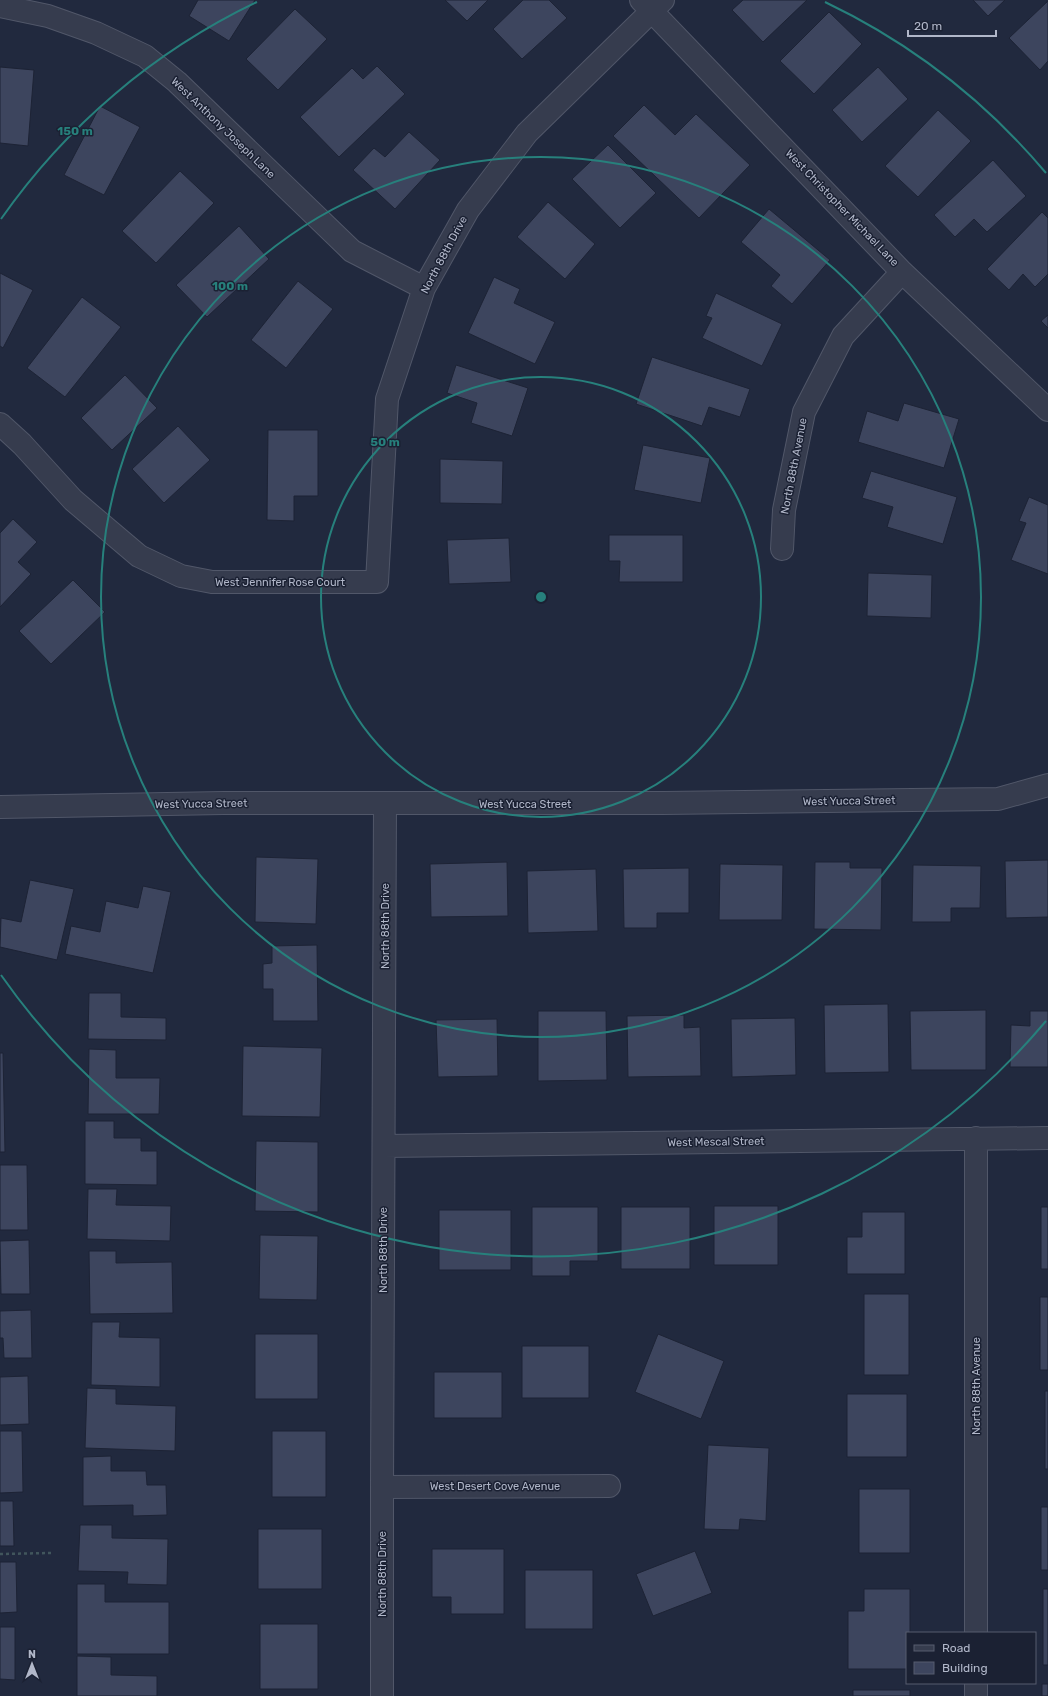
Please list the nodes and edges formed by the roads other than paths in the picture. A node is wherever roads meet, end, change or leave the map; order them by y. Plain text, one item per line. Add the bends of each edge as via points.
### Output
1 (652, 4) edge
2 (0, 6) edge
3 (902, 272) junction
4 (424, 288) junction
5 (1048, 410) edge
6 (0, 424) edge
7 (782, 549) dead end
8 (377, 582) joint
9 (1048, 785) edge
10 (385, 804) junction
11 (0, 807) edge
12 (976, 1138) junction
13 (1048, 1138) edge
14 (384, 1146) junction
15 (609, 1486) dead end
16 (382, 1487) junction
17 (976, 1632) edge
18 (976, 1684) edge
19 (382, 1696) edge
20 (976, 1696) edge

1 - 3 street, West Christopher Michael Lane
1 - 4 street, North 88th Drive via 527,133 468,210
2 - 4 street, West Anthony Joseph Lane via 48,16 96,33 145,56 177,82 352,251
3 - 5 street, West Christopher Michael Lane
3 - 7 street, North 88th Avenue via 843,336 804,412 784,510
4 - 8 street, North 88th Drive via 387,399
6 - 8 street, West Jennifer Rose Court via 22,444 73,500 139,556 181,576 212,582
9 - 10 street, West Yucca Street via 998,799 664,804
10 - 11 street, West Yucca Street
10 - 14 street, North 88th Drive
12 - 13 street, West Mescal Street
12 - 14 street, West Mescal Street
12 - 17 street, North 88th Avenue
14 - 16 street, North 88th Drive
15 - 16 street, West Desert Cove Avenue
16 - 19 street, North 88th Drive
18 - 20 street

